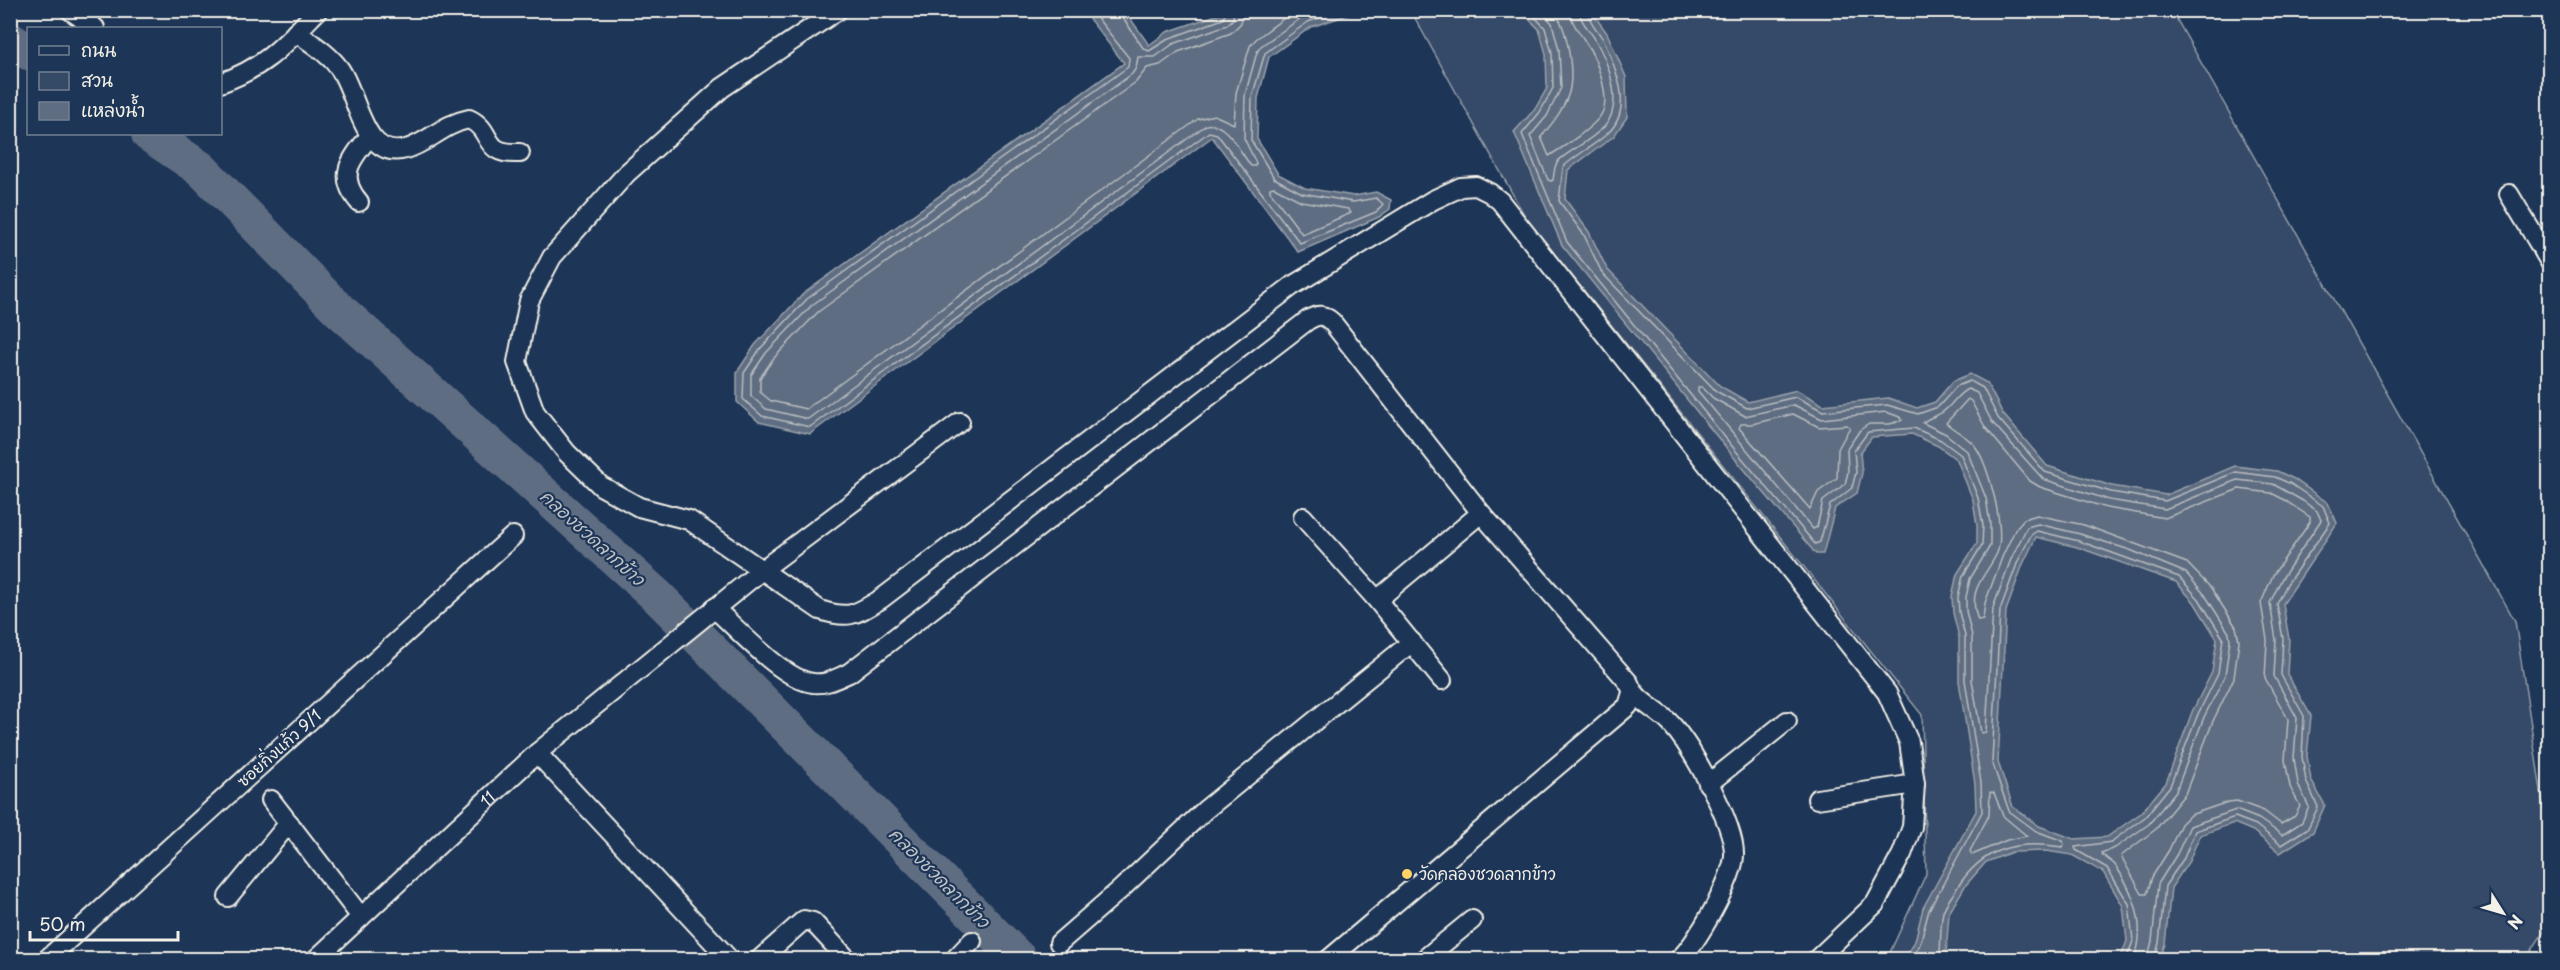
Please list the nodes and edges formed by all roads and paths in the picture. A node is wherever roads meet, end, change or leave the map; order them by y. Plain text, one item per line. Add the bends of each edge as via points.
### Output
1 (70, 10) edge
2 (318, 10) edge
3 (838, 10) edge
4 (94, 27) edge
5 (296, 32) junction
6 (222, 82) edge
7 (370, 136) junction
8 (520, 153) dead end
9 (2509, 194) dead end
10 (359, 202) dead end
11 (2550, 262) edge
12 (960, 422) dead end
13 (1481, 513) junction
14 (1303, 517) dead end
15 (513, 536) dead end
16 (762, 570) junction
17 (1377, 600) junction
18 (714, 608) junction
19 (1412, 642) junction
20 (1442, 680) dead end
21 (1632, 693) junction
22 (1787, 721) dead end
23 (537, 753) junction
24 (1708, 784) junction
25 (1915, 784) junction
26 (1817, 799) dead end
27 (271, 800) dead end
28 (289, 823) junction
29 (228, 897) dead end
30 (361, 917) junction
31 (1472, 920) dead end
32 (972, 941) dead end
33 (1059, 943) dead end
34 (46, 960) edge
35 (315, 960) edge
36 (730, 960) edge
37 (759, 960) edge
38 (848, 960) edge
39 (954, 960) edge
40 (1328, 960) edge
41 (1423, 960) edge
42 (1678, 960) edge
43 (1816, 960) edge

1 - 4 street
2 - 5 street
3 - 16 street via 722,88 627,173 552,257 529,301 518,362 535,412 567,453 601,486 639,507 689,520
5 - 6 street via 263,63
5 - 7 street via 338,67 352,90
7 - 8 street via 390,151 407,149 444,127 469,119 476,122 494,148 504,154
7 - 10 street via 351,159 347,171 350,190
9 - 11 street
12 - 16 street, 11
13 - 17 street
13 - 18 street via 1332,322 1318,315 849,673 829,682 813,683 788,675
13 - 21 street via 1629,683
14 - 17 street
15 - 34 street, ซอยกิ่งแก้ว 9/1
16 - 18 street, 11
16 - 25 street via 820,610 855,615 1292,286 1433,200 1461,187 1476,186 1500,201 1887,693 1909,742
17 - 19 street
18 - 23 street, 11
19 - 20 street
19 - 33 street via 1205,810
21 - 24 street via 1672,724
21 - 40 street via 1628,706
22 - 24 street
23 - 30 street, 11
23 - 36 street
24 - 42 street via 1731,832 1735,857 1712,914
25 - 26 street
25 - 43 street via 1912,827 1875,904
27 - 28 street
28 - 29 street
28 - 30 street
30 - 35 street, 11
31 - 41 street
32 - 39 street
37 - 38 street via 804,920 813,922

